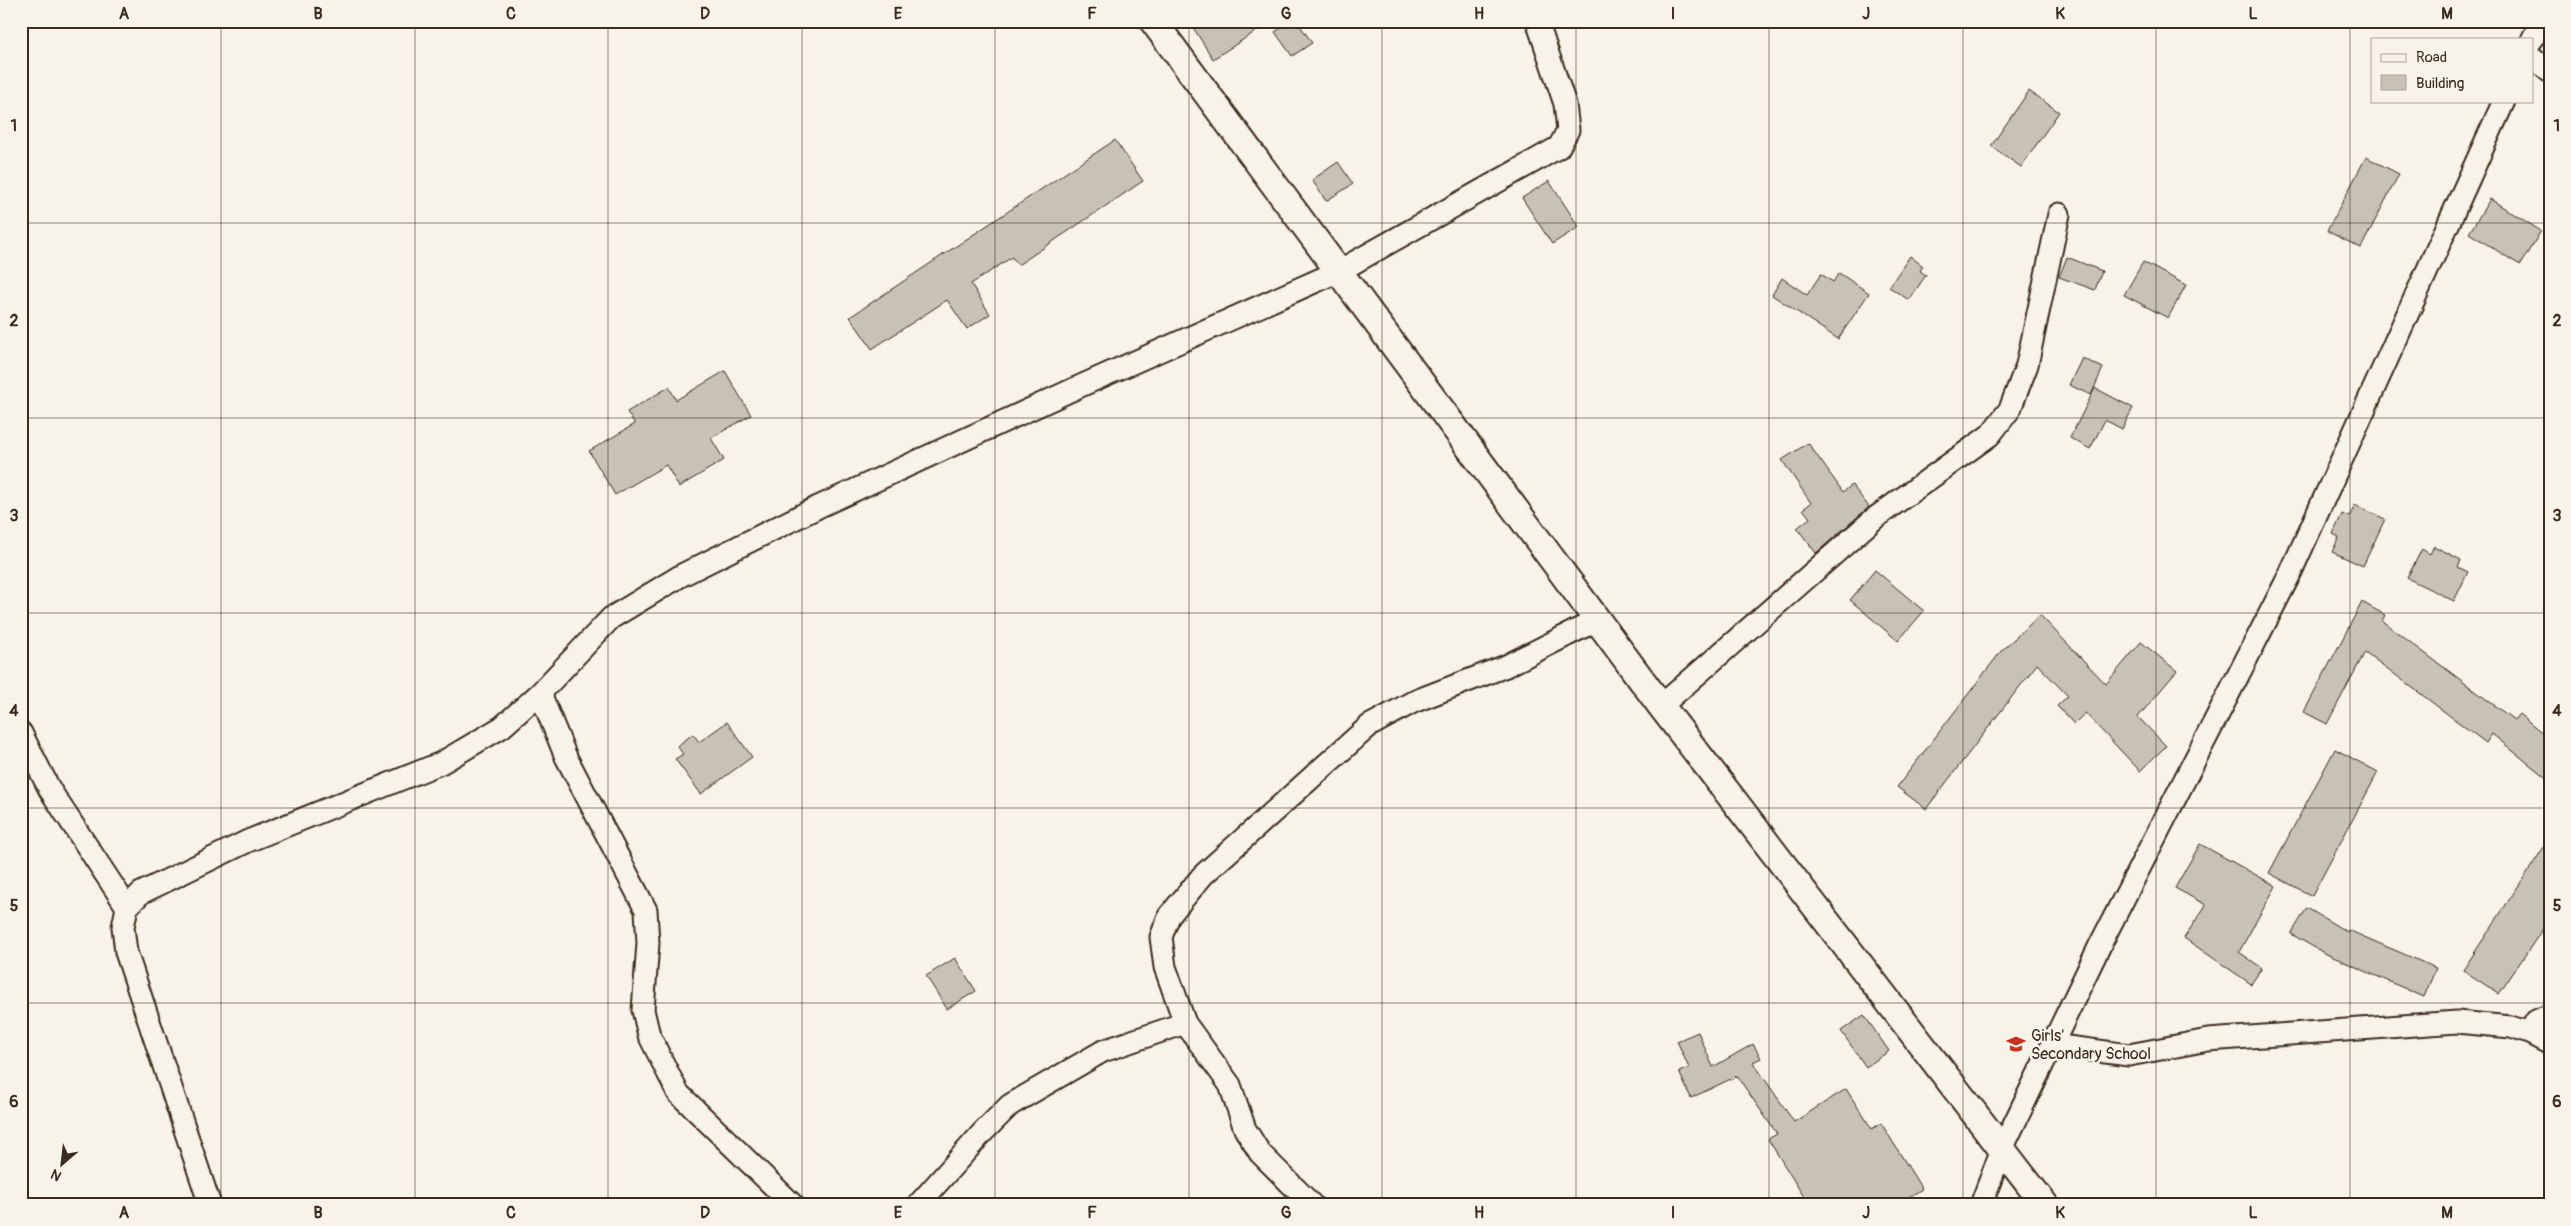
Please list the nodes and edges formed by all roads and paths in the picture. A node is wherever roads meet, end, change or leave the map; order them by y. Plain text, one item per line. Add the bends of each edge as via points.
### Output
1 (1153, 21) edge
2 (1537, 21) edge
3 (2541, 21) edge
4 (2533, 38) edge
5 (2534, 59) edge
6 (2550, 72) edge
7 (2504, 102) edge
8 (2059, 214) dead end
9 (1339, 271) junction
10 (1597, 620) junction
11 (540, 693) junction
12 (1661, 706) junction
13 (21, 734) edge
14 (127, 907) junction
15 (2550, 1015) edge
16 (1185, 1023) junction
17 (2530, 1033) junction
18 (2550, 1044) edge
19 (2052, 1045) junction
20 (2002, 1149) junction
21 (210, 1205) edge
22 (792, 1205) edge
23 (918, 1205) edge
24 (1312, 1205) edge
25 (1981, 1205) edge
26 (2045, 1205) edge

1 - 9 main road
2 - 9 street via 1565,104 1568,130 1558,147
3 - 4 street
5 - 6 street
7 - 19 street via 2289,576 2105,934
8 - 12 street via 2027,365 2010,409 1990,435 1875,518
9 - 10 main road
9 - 11 street via 818,507 682,575 611,618
10 - 12 main road
10 - 16 street via 1506,666 1413,702 1369,726 1203,875 1168,916 1161,937 1165,967
11 - 14 street via 502,727 441,763 248,841 141,892
11 - 22 street via 570,765 646,910 648,943 643,1010 649,1035 678,1093
12 - 20 main road
13 - 14 street via 50,790
14 - 21 street via 123,927 126,952
15 - 17 street via 2536,1022
16 - 23 street via 1103,1051 1010,1105
16 - 24 street via 1230,1085 1245,1129 1260,1153
17 - 18 street
17 - 19 street via 2511,1027 2457,1022 2208,1040 2129,1055
19 - 20 street
20 - 25 street
20 - 26 main road

